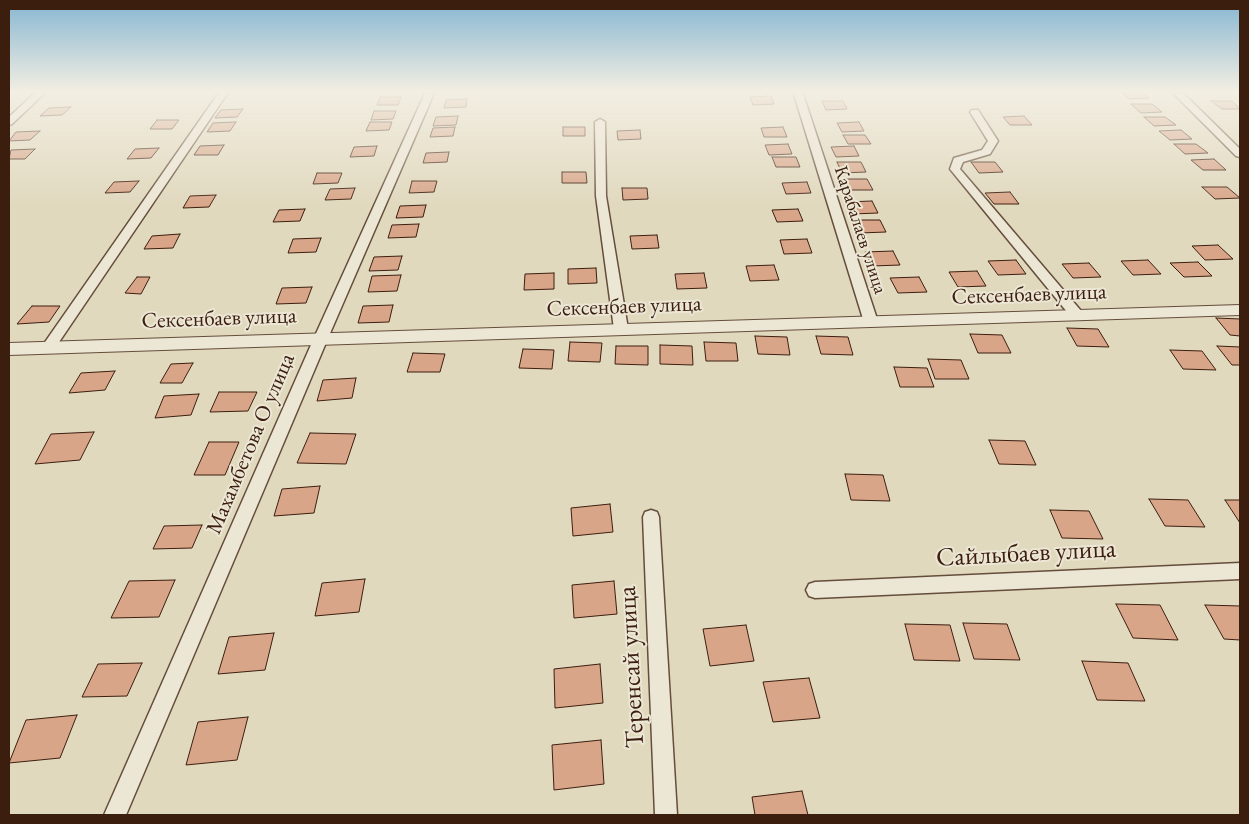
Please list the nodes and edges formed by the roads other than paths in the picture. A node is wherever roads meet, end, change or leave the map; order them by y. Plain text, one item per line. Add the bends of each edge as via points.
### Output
1 (199, 129) edge
2 (414, 129) edge
3 (600, 129) edge
4 (808, 129) edge
5 (986, 129) edge
6 (1214, 129) edge
7 (1240, 154) edge
8 (1240, 310) edge
9 (1077, 315) junction
10 (871, 322) junction
11 (621, 329) junction
12 (321, 338) junction
13 (48, 348) junction
14 (9, 349) edge
15 (651, 517) dead end
16 (1240, 571) edge
17 (814, 590) dead end
18 (115, 815) edge
19 (666, 815) edge

1 - 13 street
2 - 12 street, Махамбетова О улица
3 - 11 street via 601,196
4 - 10 street, Карабалаев улица
5 - 9 street via 993,141 986,152 958,160 955,169
6 - 7 street
8 - 9 street, Сексенбаев улица
9 - 10 street, Сексенбаев улица
10 - 11 street, Сексенбаев улица
11 - 12 street, Сексенбаев улица
12 - 13 street, Сексенбаев улица
12 - 18 street, Махамбетова О улица
13 - 14 street, Сексенбаев улица
15 - 19 street, Теренсай улица
16 - 17 street, Сайлыбаев улица

